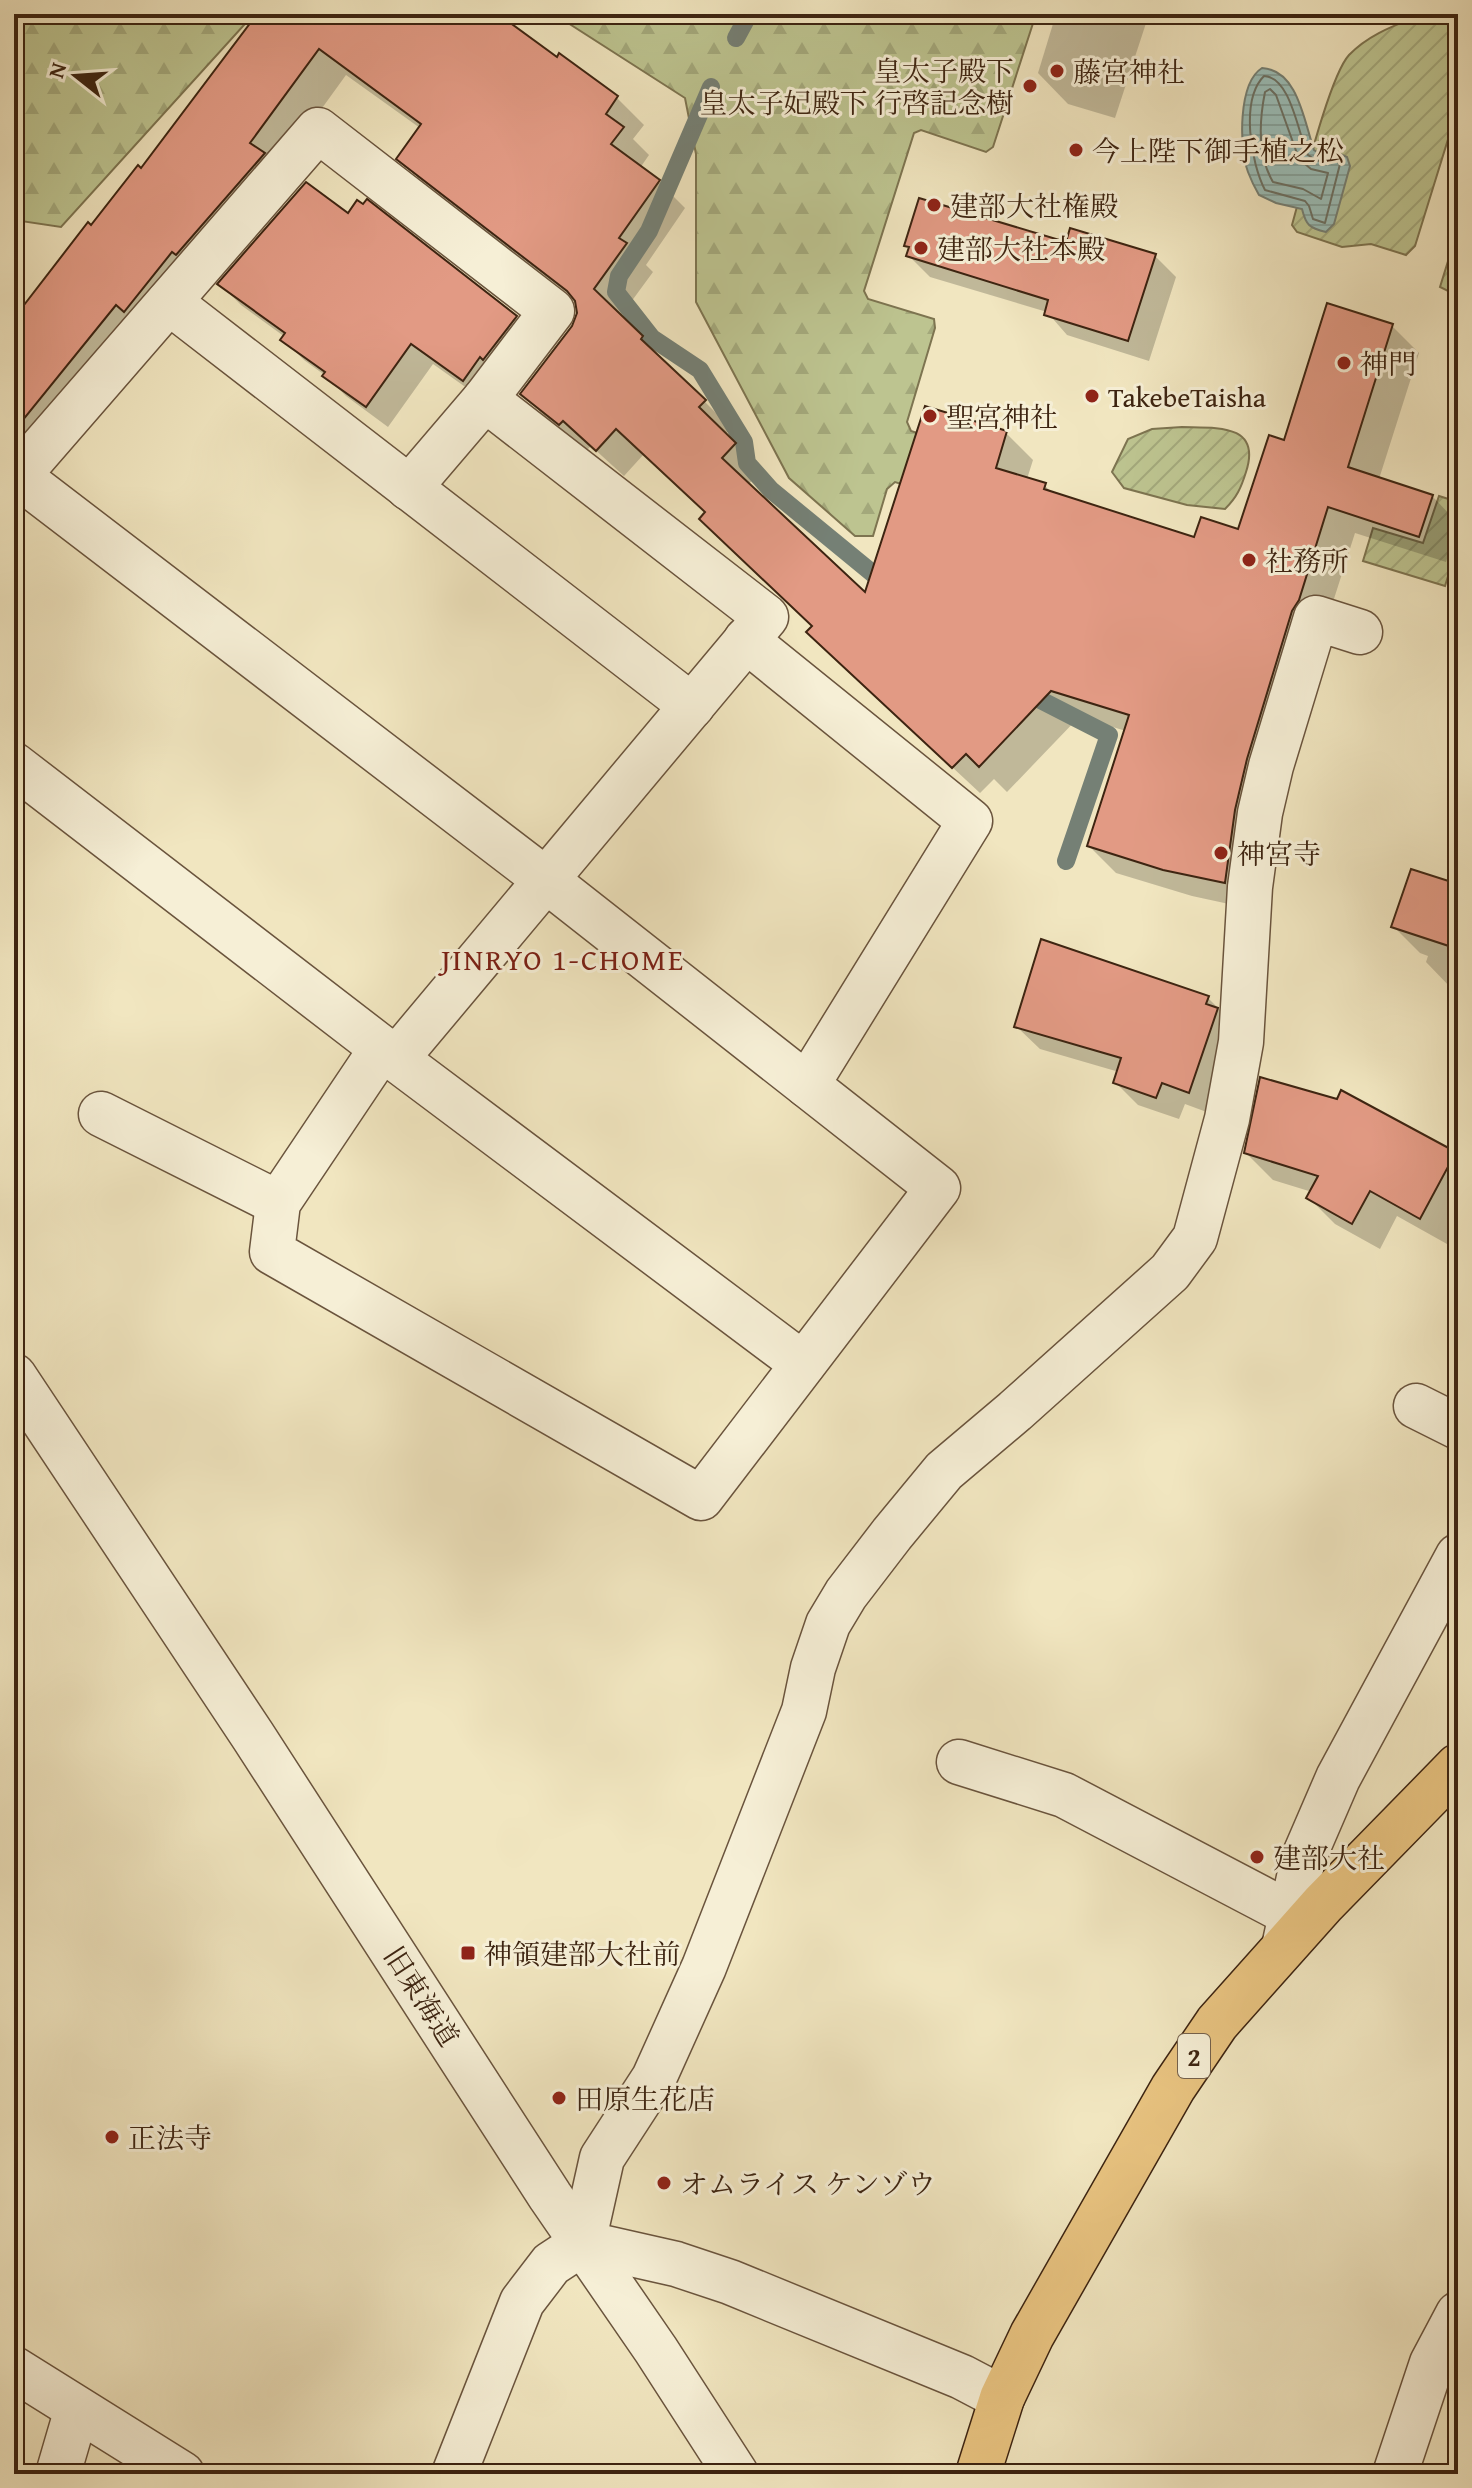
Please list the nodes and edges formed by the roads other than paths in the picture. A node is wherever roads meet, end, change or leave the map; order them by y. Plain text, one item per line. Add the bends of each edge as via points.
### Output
1 (169, 302) junction
2 (485, 399) junction
3 (16, 478) edge
4 (409, 488) junction
5 (1360, 632) dead end
6 (746, 640) junction
7 (692, 706) junction
8 (14, 765) edge
9 (546, 880) junction
10 (389, 1054) junction
11 (807, 1085) junction
12 (101, 1114) dead end
13 (278, 1203) junction
14 (803, 1364) junction
15 (14, 1376) edge
16 (1416, 1406) dead end
17 (1458, 1427) edge
18 (1458, 1556) edge
19 (959, 1762) dead end
20 (1458, 1766) edge
21 (1286, 1930) junction
22 (583, 2243) junction
23 (1458, 2314) edge
24 (14, 2369) edge
25 (1002, 2398) junction
26 (77, 2409) junction
27 (58, 2474) edge
28 (182, 2474) edge
29 (454, 2474) edge
30 (736, 2474) edge
31 (978, 2474) edge
32 (1395, 2474) edge

1 - 2 street via 318,130 552,311
1 - 3 street
1 - 4 street
2 - 4 street
2 - 6 street via 766,617
3 - 9 street
4 - 7 street
5 - 22 street via 1316,618 1271,766 1250,887 1241,1042 1195,1238 1170,1272 944,1471 834,1614 813,1668 804,1711 704,1967 654,2078 602,2158
6 - 7 street
6 - 11 street via 970,821
7 - 9 street
8 - 10 street
9 - 10 street
9 - 11 street
10 - 13 street
10 - 14 street
11 - 14 street via 938,1188
12 - 13 street
13 - 14 street via 272,1252 701,1498
15 - 22 street, 旧東海道
16 - 17 street
18 - 21 street via 1338,1778 1303,1859
19 - 21 street via 1064,1795
20 - 21 main road, 2
21 - 25 main road, 2 via 1173,2088 1032,2335
22 - 25 street via 730,2282
22 - 29 street via 551,2264 522,2302
22 - 30 street, 旧東海道
23 - 32 street via 1432,2363
24 - 26 street
25 - 31 main road, 2
26 - 27 street
26 - 28 street

